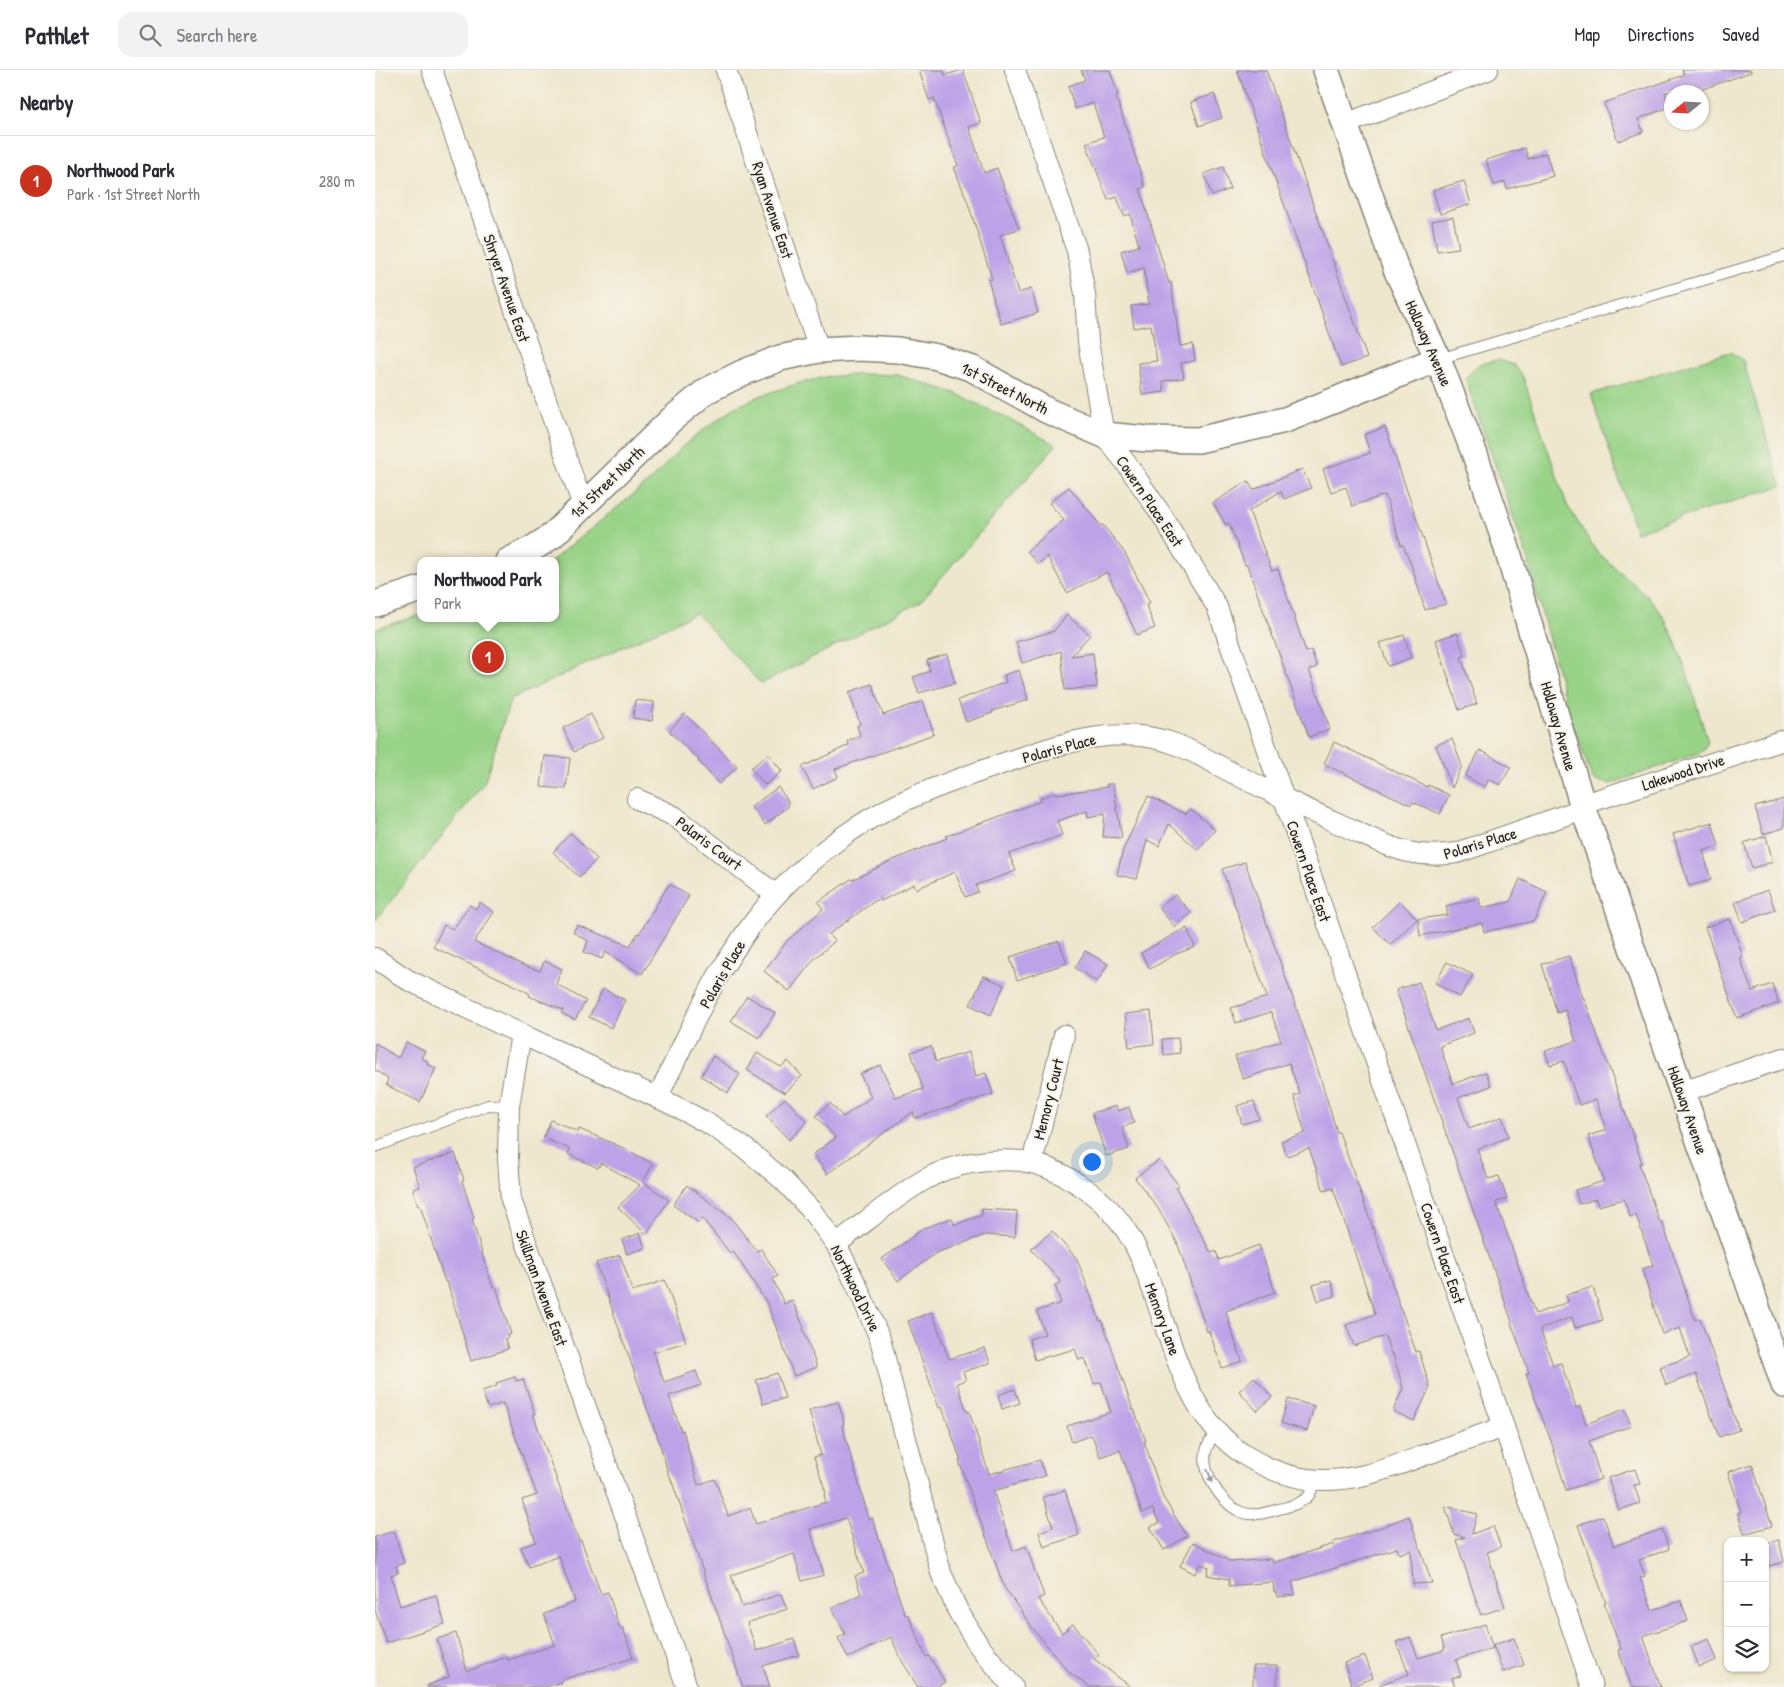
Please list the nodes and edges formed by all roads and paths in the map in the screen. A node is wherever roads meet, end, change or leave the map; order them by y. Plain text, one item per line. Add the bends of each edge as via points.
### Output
1 (431, 70) edge
2 (726, 70) edge
3 (1015, 70) edge
4 (1326, 70) edge
5 (1488, 70) edge
6 (1345, 124) junction
7 (1784, 256) edge
8 (819, 350) junction
9 (1438, 360) junction
10 (1104, 436) junction
11 (583, 506) junction
12 (515, 557) edge
13 (417, 590) edge
14 (375, 604) edge
15 (1784, 740) edge
16 (637, 799) dead end
17 (1284, 799) junction
18 (1583, 807) junction
19 (776, 895) junction
20 (375, 958) edge
21 (521, 1034) junction
22 (1064, 1035) dead end
23 (1784, 1058) edge
24 (1682, 1092) junction
25 (657, 1098) junction
26 (509, 1106) junction
27 (375, 1147) edge
28 (1032, 1162) junction
29 (836, 1244) junction
30 (1784, 1385) edge
31 (1503, 1427) junction
32 (1215, 1431) junction
33 (1315, 1480) junction
34 (687, 1687) edge
35 (1013, 1687) edge
36 (1592, 1687) edge

1 - 11 street, Shryer Avenue East
2 - 8 street, Ryan Avenue East
3 - 10 street, Cowern Place East via 1077,251
4 - 6 street, Holloway Avenue
5 - 6 street
6 - 9 street, Holloway Avenue via 1395,269
7 - 9 lane
8 - 10 street, 1st Street North via 859,348 937,357 973,369 1048,411
8 - 11 street, 1st Street North via 773,361 705,391
9 - 10 street, 1st Street North via 1285,420 1233,433 1198,440
9 - 18 street, Holloway Avenue via 1505,542
10 - 17 street, Cowern Place East via 1163,517 1217,607
11 - 12 street, 1st Street North via 552,536
13 - 14 street
15 - 18 street, Lakewood Drive via 1590,802
16 - 19 street, Polaris Court via 674,816
17 - 18 street, Polaris Place via 1397,850 1437,856 1457,853
17 - 19 street, Polaris Place via 1175,744 1129,736 1093,737 952,780 902,802 826,850
17 - 31 street, Cowern Place East
18 - 24 street, Holloway Avenue
19 - 25 street, Polaris Place via 746,932 720,973
20 - 21 street via 408,980
21 - 25 street, Northwood Drive
21 - 26 street, Skillman Avenue East
22 - 28 street, Memory Court
23 - 24 street
24 - 30 street, Holloway Avenue
25 - 29 street, Northwood Drive via 711,1125 746,1148 783,1180
26 - 27 lane via 488,1105
26 - 34 street, Skillman Avenue East via 511,1200
28 - 29 street, Memory Lane via 995,1160 950,1168 925,1180
28 - 32 street, Memory Lane via 1067,1177 1090,1192 1127,1232 1141,1256 1183,1376
29 - 35 street, Northwood Drive via 880,1339 941,1573 979,1646
31 - 33 street, Memory Lane via 1360,1478
31 - 36 street, Cowern Place East
32 - 33 street, Memory Lane via 1259,1464
32 -> 33 lane via 1206,1449 1208,1473 1229,1506 1242,1513 1261,1515 1292,1506 1309,1496

